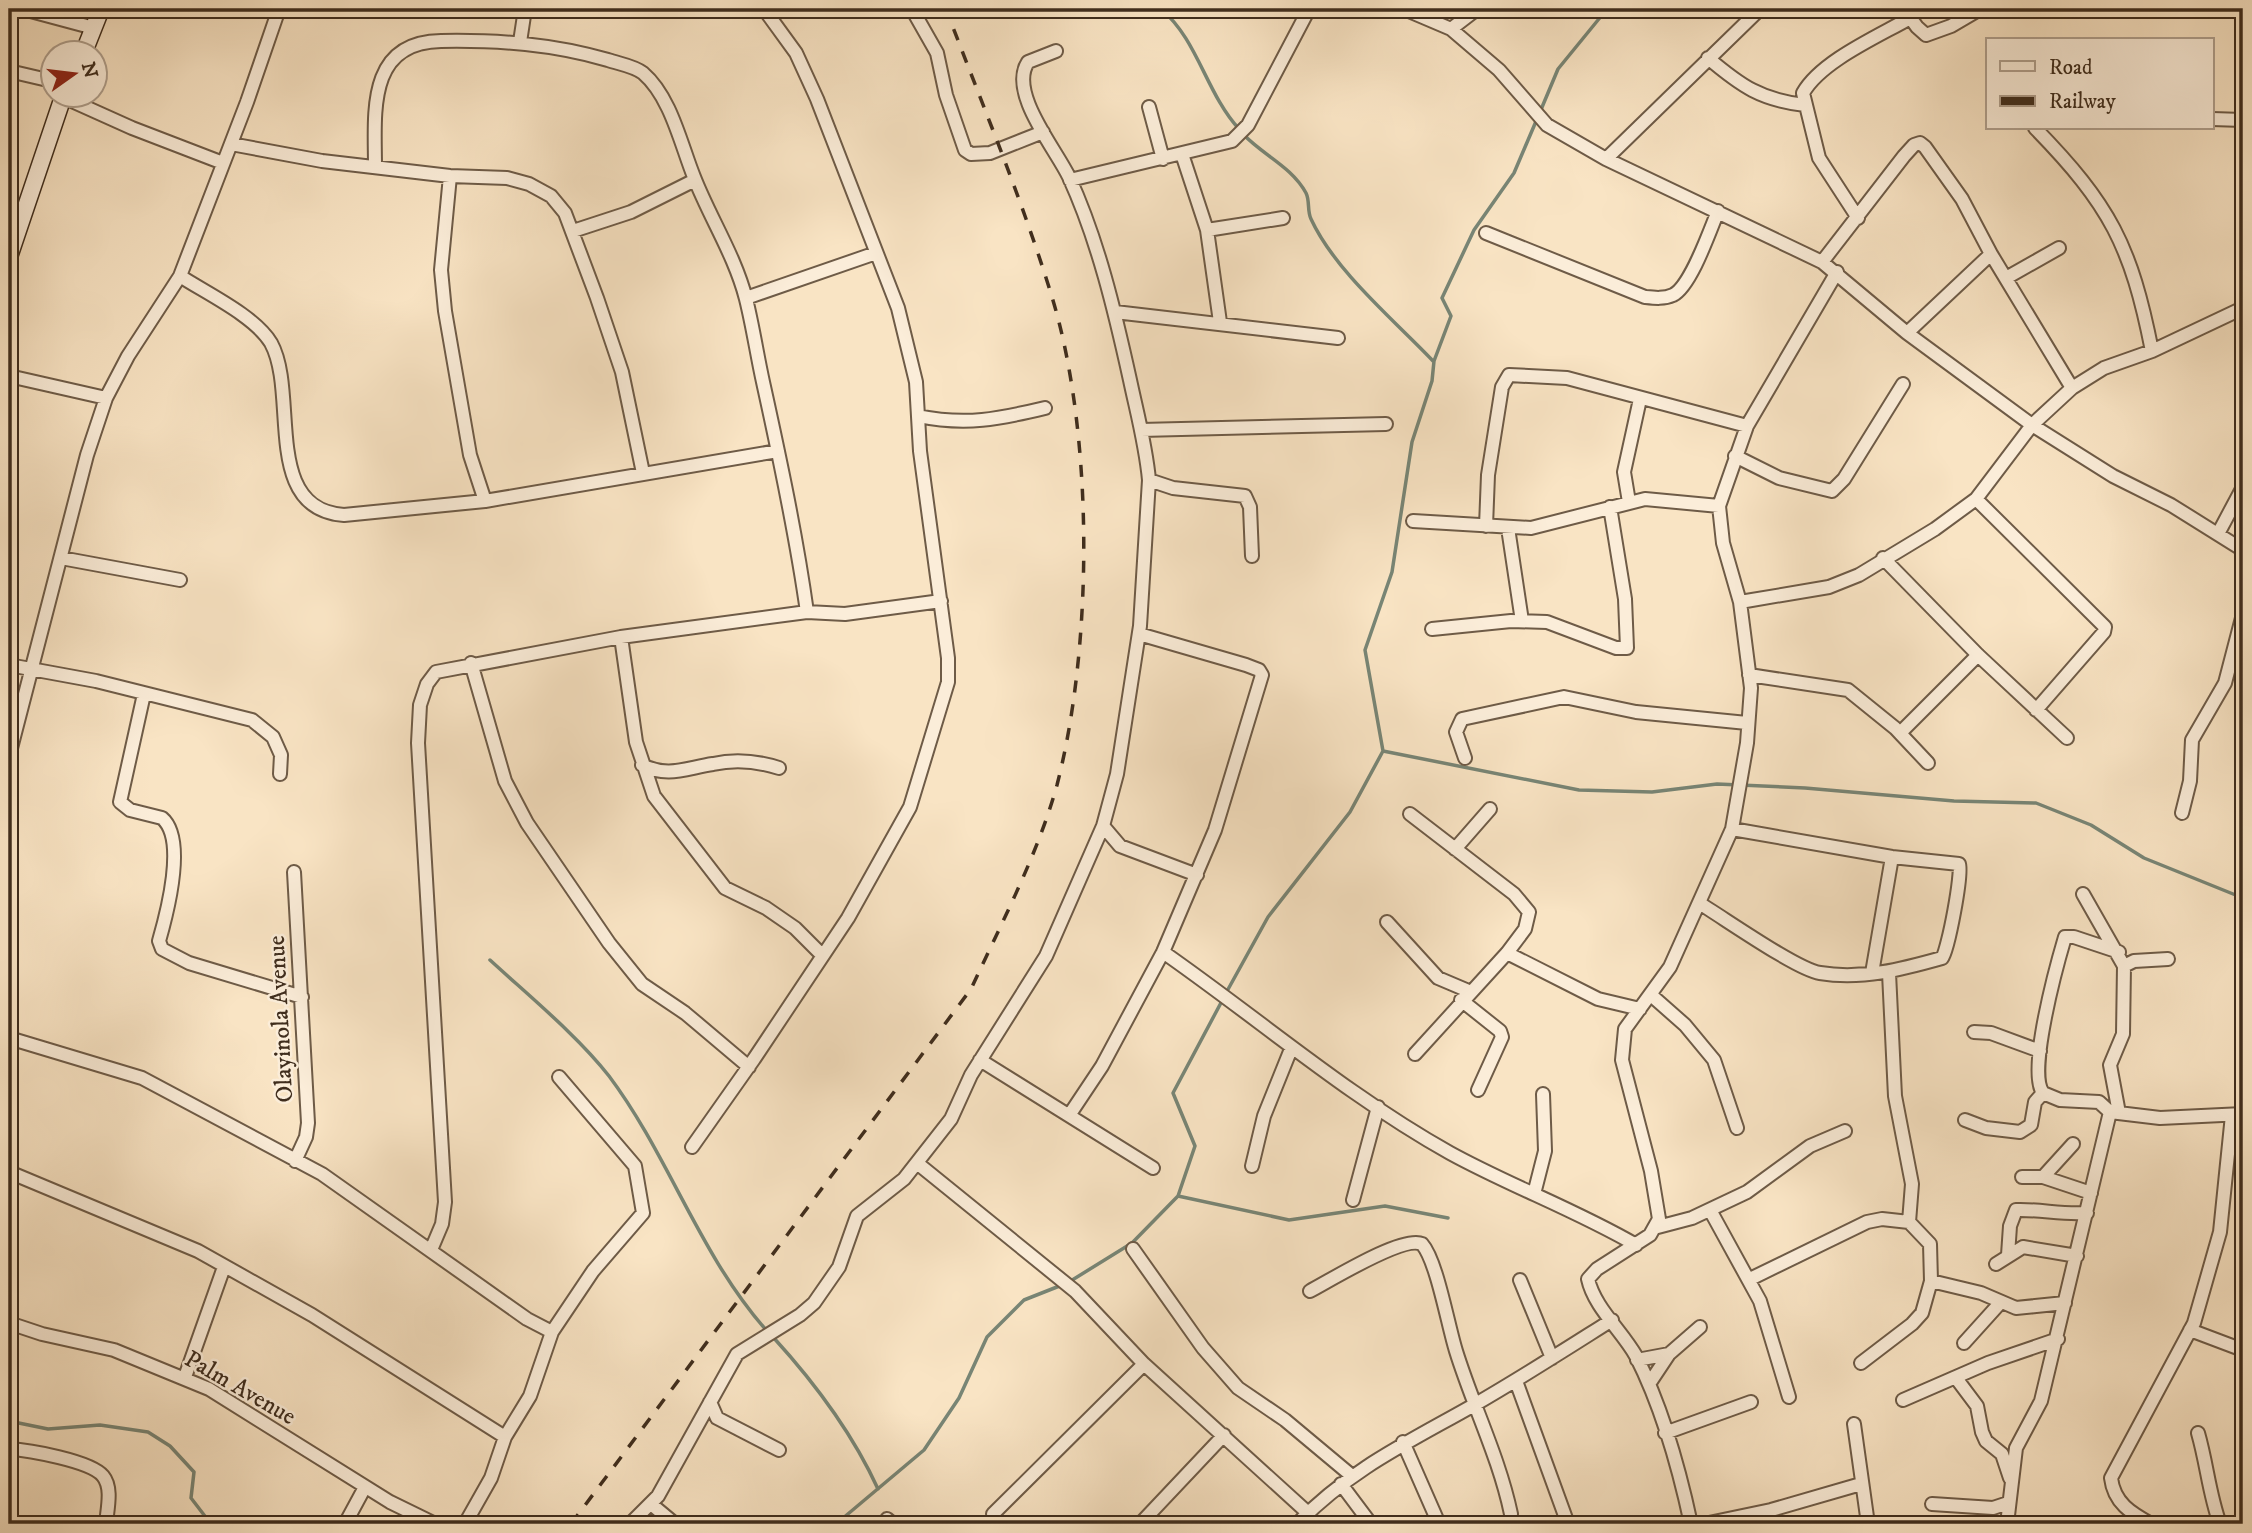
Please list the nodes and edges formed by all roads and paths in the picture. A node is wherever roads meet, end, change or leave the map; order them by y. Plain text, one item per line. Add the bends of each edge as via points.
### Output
1 (23, 9) edge
2 (101, 9) edge
3 (279, 9) edge
4 (525, 9) edge
5 (764, 9) edge
6 (912, 9) edge
7 (1309, 9) edge
8 (1404, 9) edge
9 (1760, 9) edge
10 (1980, 9) edge
11 (1474, 10) edge
12 (1908, 13) edge
13 (94, 28) junction
14 (1451, 29) junction
15 (90, 38) edge
16 (520, 42) junction
17 (1056, 51) dead end
18 (1708, 58) junction
19 (9, 71) edge
20 (38, 78) edge
21 (1805, 105) junction
22 (1149, 107) dead end
23 (60, 108) edge
24 (90, 108) edge
25 (2214, 119) edge
26 (2243, 120) edge
27 (2037, 130) edge
28 (1043, 132) junction
29 (231, 144) junction
30 (1181, 155) junction
31 (1163, 159) junction
32 (1606, 159) junction
33 (223, 163) junction
34 (376, 167) junction
35 (450, 176) junction
36 (695, 180) junction
37 (1070, 180) junction
38 (1718, 211) junction
39 (1283, 218) dead end
40 (1858, 218) junction
41 (1207, 230) junction
42 (573, 231) junction
43 (1486, 233) dead end
44 (2059, 248) dead end
45 (876, 253) junction
46 (1991, 254) junction
47 (9, 257) edge
48 (1822, 262) junction
49 (1838, 272) junction
50 (180, 275) junction
51 (2006, 278) junction
52 (746, 298) junction
53 (2243, 308) edge
54 (1115, 312) junction
55 (1220, 322) junction
56 (1907, 333) junction
57 (1338, 338) dead end
58 (2152, 351) junction
59 (9, 376) edge
60 (1903, 384) dead end
61 (2071, 388) junction
62 (106, 398) junction
63 (1640, 399) junction
64 (1045, 408) dead end
65 (918, 416) junction
66 (1386, 424) dead end
67 (2032, 425) junction
68 (1747, 426) junction
69 (1141, 430) junction
70 (778, 451) junction
71 (1735, 456) junction
72 (643, 473) junction
73 (1149, 480) junction
74 (2243, 487) edge
75 (1976, 499) junction
76 (485, 501) junction
77 (1629, 502) junction
78 (1718, 506) junction
79 (1611, 508) junction
80 (1413, 521) dead end
81 (1486, 526) junction
82 (1508, 528) junction
83 (2219, 532) junction
84 (2243, 550) edge
85 (1252, 556) dead end
86 (61, 558) junction
87 (1883, 558) junction
88 (180, 580) dead end
89 (941, 601) junction
90 (1740, 602) junction
91 (807, 612) junction
92 (2243, 614) edge
93 (1522, 621) junction
94 (1432, 629) dead end
95 (1139, 634) junction
96 (621, 637) junction
97 (1978, 655) junction
98 (471, 663) junction
99 (9, 665) edge
100 (30, 667) junction
101 (1749, 675) junction
102 (144, 694) junction
103 (2036, 710) junction
104 (1747, 723) junction
105 (1900, 733) junction
106 (2067, 738) dead end
107 (9, 756) edge
108 (1465, 758) dead end
109 (1928, 763) dead end
110 (642, 765) junction
111 (779, 768) dead end
112 (281, 774) dead end
113 (1490, 809) dead end
114 (2182, 813) dead end
115 (1410, 814) dead end
116 (1103, 826) junction
117 (1732, 830) junction
118 (1455, 849) junction
119 (1892, 857) junction
120 (294, 872) dead end
121 (1197, 874) junction
122 (2083, 894) dead end
123 (1699, 903) junction
124 (1387, 922) dead end
125 (1163, 952) junction
126 (2119, 952) junction
127 (1507, 953) junction
128 (822, 955) junction
129 (2168, 959) dead end
130 (2124, 966) junction
131 (1872, 973) junction
132 (1889, 973) junction
133 (1651, 995) junction
134 (302, 996) junction
135 (1466, 996) junction
136 (1640, 1009) junction
137 (1974, 1032) dead end
138 (9, 1038) edge
139 (1291, 1049) junction
140 (2040, 1051) junction
141 (1415, 1054) dead end
142 (980, 1060) junction
143 (749, 1067) junction
144 (559, 1077) dead end
145 (1478, 1090) dead end
146 (2043, 1093) junction
147 (1543, 1094) dead end
148 (1378, 1107) junction
149 (2114, 1113) junction
150 (1070, 1114) junction
151 (2237, 1115) edge
152 (1965, 1120) dead end
153 (1737, 1128) dead end
154 (1844, 1131) dead end
155 (2073, 1144) dead end
156 (692, 1147) dead end
157 (295, 1161) junction
158 (917, 1163) junction
159 (1252, 1166) dead end
160 (1153, 1168) dead end
161 (9, 1172) edge
162 (2022, 1177) dead end
163 (2043, 1177) junction
164 (2091, 1193) junction
165 (1534, 1194) junction
166 (1353, 1200) dead end
167 (1710, 1210) junction
168 (2087, 1213) junction
169 (1909, 1222) junction
170 (1654, 1228) junction
171 (1636, 1245) junction
172 (1133, 1249) dead end
173 (430, 1250) junction
174 (2008, 1255) junction
175 (2077, 1256) junction
176 (1996, 1264) dead end
177 (224, 1267) junction
178 (1750, 1279) junction
179 (1520, 1280) dead end
180 (1931, 1281) junction
181 (1310, 1291) dead end
182 (2001, 1302) junction
183 (2065, 1303) junction
184 (1612, 1320) junction
185 (9, 1323) edge
186 (1700, 1327) dead end
187 (2190, 1330) junction
188 (552, 1332) junction
189 (2058, 1339) junction
190 (1964, 1343) dead end
191 (2243, 1350) edge
192 (1669, 1354) junction
193 (1552, 1357) junction
194 (1637, 1360) junction
195 (1861, 1363) dead end
196 (1144, 1364) junction
197 (185, 1377) junction
198 (1956, 1378) junction
199 (1516, 1381) junction
200 (1649, 1384) junction
201 (1789, 1397) dead end
202 (1903, 1400) dead end
203 (710, 1402) junction
204 (1751, 1402) dead end
205 (1475, 1405) junction
206 (1854, 1424) dead end
207 (1665, 1433) junction
208 (2198, 1433) dead end
209 (1224, 1435) junction
210 (505, 1437) junction
211 (1403, 1443) junction
212 (9, 1448) edge
213 (779, 1450) dead end
214 (1352, 1476) junction
215 (2012, 1482) junction
216 (1341, 1484) junction
217 (1861, 1484) junction
218 (365, 1487) junction
219 (2008, 1503) junction
220 (651, 1504) junction
221 (1932, 1504) dead end
222 (1308, 1513) junction
223 (993, 1514) dead end
224 (1511, 1514) dead end
225 (106, 1524) edge
226 (345, 1524) edge
227 (435, 1524) edge
228 (465, 1524) edge
229 (630, 1524) edge
230 (674, 1524) edge
231 (1140, 1524) edge
232 (1297, 1524) edge
233 (1371, 1524) edge
234 (1439, 1524) edge
235 (1568, 1524) edge
236 (1691, 1524) edge
237 (1704, 1524) edge
238 (1868, 1524) edge
239 (2007, 1524) edge
240 (2151, 1524) edge
241 (2220, 1524) edge

1 - 13 street
2 - 13 street
3 - 29 street
4 - 16 street
5 - 45 street via 807,76
6 - 28 street via 937,53 965,150 990,153
7 - 30 street via 1244,130 1232,141
8 - 14 street
9 - 18 street
10 - 12 street via 1926,35
11 - 14 street
12 - 21 street via 1812,80 1803,93
13 - 15 street
14 - 32 street via 1499,70 1547,125
16 - 34 street via 431,41 399,54 378,83
16 - 36 street via 566,48 643,74 666,106
17 - 28 street via 1028,62 1020,76
18 - 21 street via 1756,94
18 - 32 street
19 - 20 street
21 - 40 street via 1819,158
22 - 31 street
23 - 47 street
24 - 33 street
25 - 26 street
27 - 58 street via 2084,181 2116,228 2133,267
28 - 37 street
29 - 33 street
29 - 34 street
30 - 31 street
30 - 41 street
31 - 37 street
32 - 38 street
33 - 50 street
34 - 35 street
35 - 42 street via 507,178 529,184 551,196
35 - 76 street via 441,270 445,311 470,455
36 - 42 street via 631,212
36 - 52 street
37 - 54 street
38 - 43 street via 1685,285 1661,298 1645,298
38 - 48 street
39 - 41 street
40 - 46 street via 1904,156 1920,143 1962,199
40 - 48 street
41 - 55 street
42 - 72 street via 622,372
44 - 51 street
45 - 52 street
45 - 65 street via 908,344
46 - 51 street
46 - 56 street
48 - 49 street
49 - 56 street
49 - 68 street
50 - 62 street
50 - 76 street via 253,322 270,343 283,394 287,459 314,507 344,515
51 - 61 street
52 - 70 street
53 - 58 street
54 - 55 street
54 - 69 street
55 - 57 street
56 - 67 street
58 - 61 street via 2104,368
59 - 62 street
60 - 71 street via 1832,491 1779,478
61 - 67 street
62 - 86 street
63 - 68 street
63 - 77 street via 1624,472
63 - 81 street via 1567,378 1509,375 1502,387 1488,475
64 - 65 street via 976,422 950,423
65 - 89 street
66 - 69 street
67 - 75 street
67 - 83 street via 2113,476
68 - 71 street
69 - 73 street
70 - 72 street
70 - 91 street via 795,525
71 - 78 street
72 - 76 street
73 - 85 street via 1173,488 1245,496 1250,507
73 - 95 street
74 - 83 street
75 - 87 street
75 - 103 street via 2105,627
77 - 78 street via 1663,498
77 - 79 street
78 - 90 street
79 - 82 street via 1531,528
79 - 93 street via 1625,599 1627,648 1547,622
80 - 81 street
81 - 82 street
82 - 93 street
83 - 84 street
86 - 88 street
86 - 100 street
87 - 90 street via 1829,587
87 - 97 street
89 - 91 street via 845,614
89 - 128 street via 948,682 910,807
90 - 101 street
91 - 96 street
92 - 114 street via 2225,683 2192,740 2190,781
93 - 94 street
95 - 116 street via 1117,774
95 - 121 street via 1246,665 1262,675
96 - 98 street
96 - 110 street
97 - 103 street
97 - 105 street
98 - 143 street via 505,781 527,823 609,943 642,984
98 - 173 street via 436,672 420,705 418,743 445,1202 442,1224
99 - 100 street
100 - 102 street
100 - 107 street
101 - 104 street
101 - 105 street via 1849,690
102 - 112 street via 252,720 273,737 281,755
102 - 134 street via 120,802 130,810 162,818 169,830 173,870 159,941 162,949 189,963
103 - 106 street
104 - 108 street via 1556,698 1462,719 1455,732
104 - 117 street
105 - 109 street
110 - 111 street via 662,773 728,761
110 - 128 street via 654,796 725,888 766,908
113 - 118 street
115 - 118 street
116 - 121 street via 1120,846
116 - 142 street via 1046,956
117 - 119 street
117 - 123 street
118 - 127 street via 1514,894 1529,912 1525,929
119 - 131 street
119 - 132 street via 1949,862 1962,868 1946,954
120 - 134 street, Olayinola Avenue
121 - 125 street
122 - 126 street
123 - 131 street via 1819,973
123 - 133 street via 1670,967
124 - 135 street via 1438,978
125 - 139 street
125 - 150 street via 1102,1066
126 - 130 street
126 - 140 street via 2065,937
127 - 135 street
127 - 136 street via 1598,999
128 - 143 street
129 - 130 street
130 - 149 street via 2123,1034 2110,1065
131 - 132 street
132 - 169 street via 1895,1096 1912,1184
133 - 136 street
133 - 153 street via 1685,1025 1714,1060
134 - 157 street, Olayinola Avenue via 308,1123
135 - 141 street
135 - 145 street via 1502,1037
136 - 170 street via 1625,1029 1620,1048 1657,1200 1659,1219
137 - 140 street via 2026,1043
138 - 157 street via 142,1078
139 - 148 street
139 - 159 street
140 - 146 street via 2038,1082
142 - 150 street via 1036,1098
142 - 158 street via 955,1113
143 - 156 street
144 - 188 street via 635,1166 643,1213 593,1271
146 - 149 street via 2060,1100 2099,1102
146 - 152 street via 2035,1102 2031,1125 2021,1132
147 - 165 street via 1545,1151
148 - 165 street via 1450,1153
148 - 166 street
149 - 151 street via 2160,1118
149 - 164 street
150 - 160 street
151 - 187 street via 2220,1232
154 - 167 street via 1810,1146 1756,1186
155 - 163 street
157 - 173 street via 345,1189
158 - 196 street via 1074,1291
158 - 203 street via 857,1216 839,1267 814,1303 737,1354
161 - 177 street via 198,1251
162 - 163 street
163 - 164 street
164 - 168 street
165 - 171 street
167 - 170 street
167 - 178 street
168 - 174 street via 2016,1210
168 - 175 street
169 - 178 street via 1867,1222
169 - 180 street via 1930,1244
170 - 171 street
171 - 184 street via 1588,1279
172 - 214 street via 1203,1348 1238,1388
173 - 188 street via 527,1320
174 - 175 street via 2023,1247
174 - 176 street
175 - 183 street
177 - 197 street
177 - 210 street via 312,1315
178 - 201 street
179 - 193 street
180 - 182 street
180 - 195 street via 1922,1313
181 - 205 street via 1398,1246 1422,1244
182 - 183 street via 2023,1309
182 - 190 street
183 - 189 street
184 - 193 street
184 - 194 street
185 - 197 street, Palm Avenue via 114,1350
186 - 192 street
187 - 191 street
187 - 240 street via 2111,1478 2118,1500
188 - 210 street via 530,1396
189 - 198 street
189 - 215 street via 2041,1401 2016,1448
192 - 194 street
192 - 200 street
193 - 199 street
194 - 200 street
196 - 209 street
196 - 223 street
197 - 218 street, Palm Avenue
198 - 202 street
198 - 215 street via 1977,1406 1986,1441 2002,1454
199 - 205 street
199 - 235 street
200 - 207 street
203 - 213 street via 718,1418
203 - 220 street
204 - 207 street
205 - 211 street
205 - 224 street via 1497,1459
206 - 217 street
207 - 236 street
208 - 241 street
209 - 222 street
209 - 231 street
210 - 228 street via 491,1478
211 - 214 street
211 - 234 street
212 - 225 street via 91,1466 109,1489
214 - 216 street
215 - 219 street
216 - 222 street
216 - 233 street
217 - 237 street
217 - 238 street
218 - 226 street
218 - 227 street, Palm Avenue
219 - 221 street via 1993,1508
219 - 239 street
220 - 229 street
220 - 230 street
222 - 232 street

